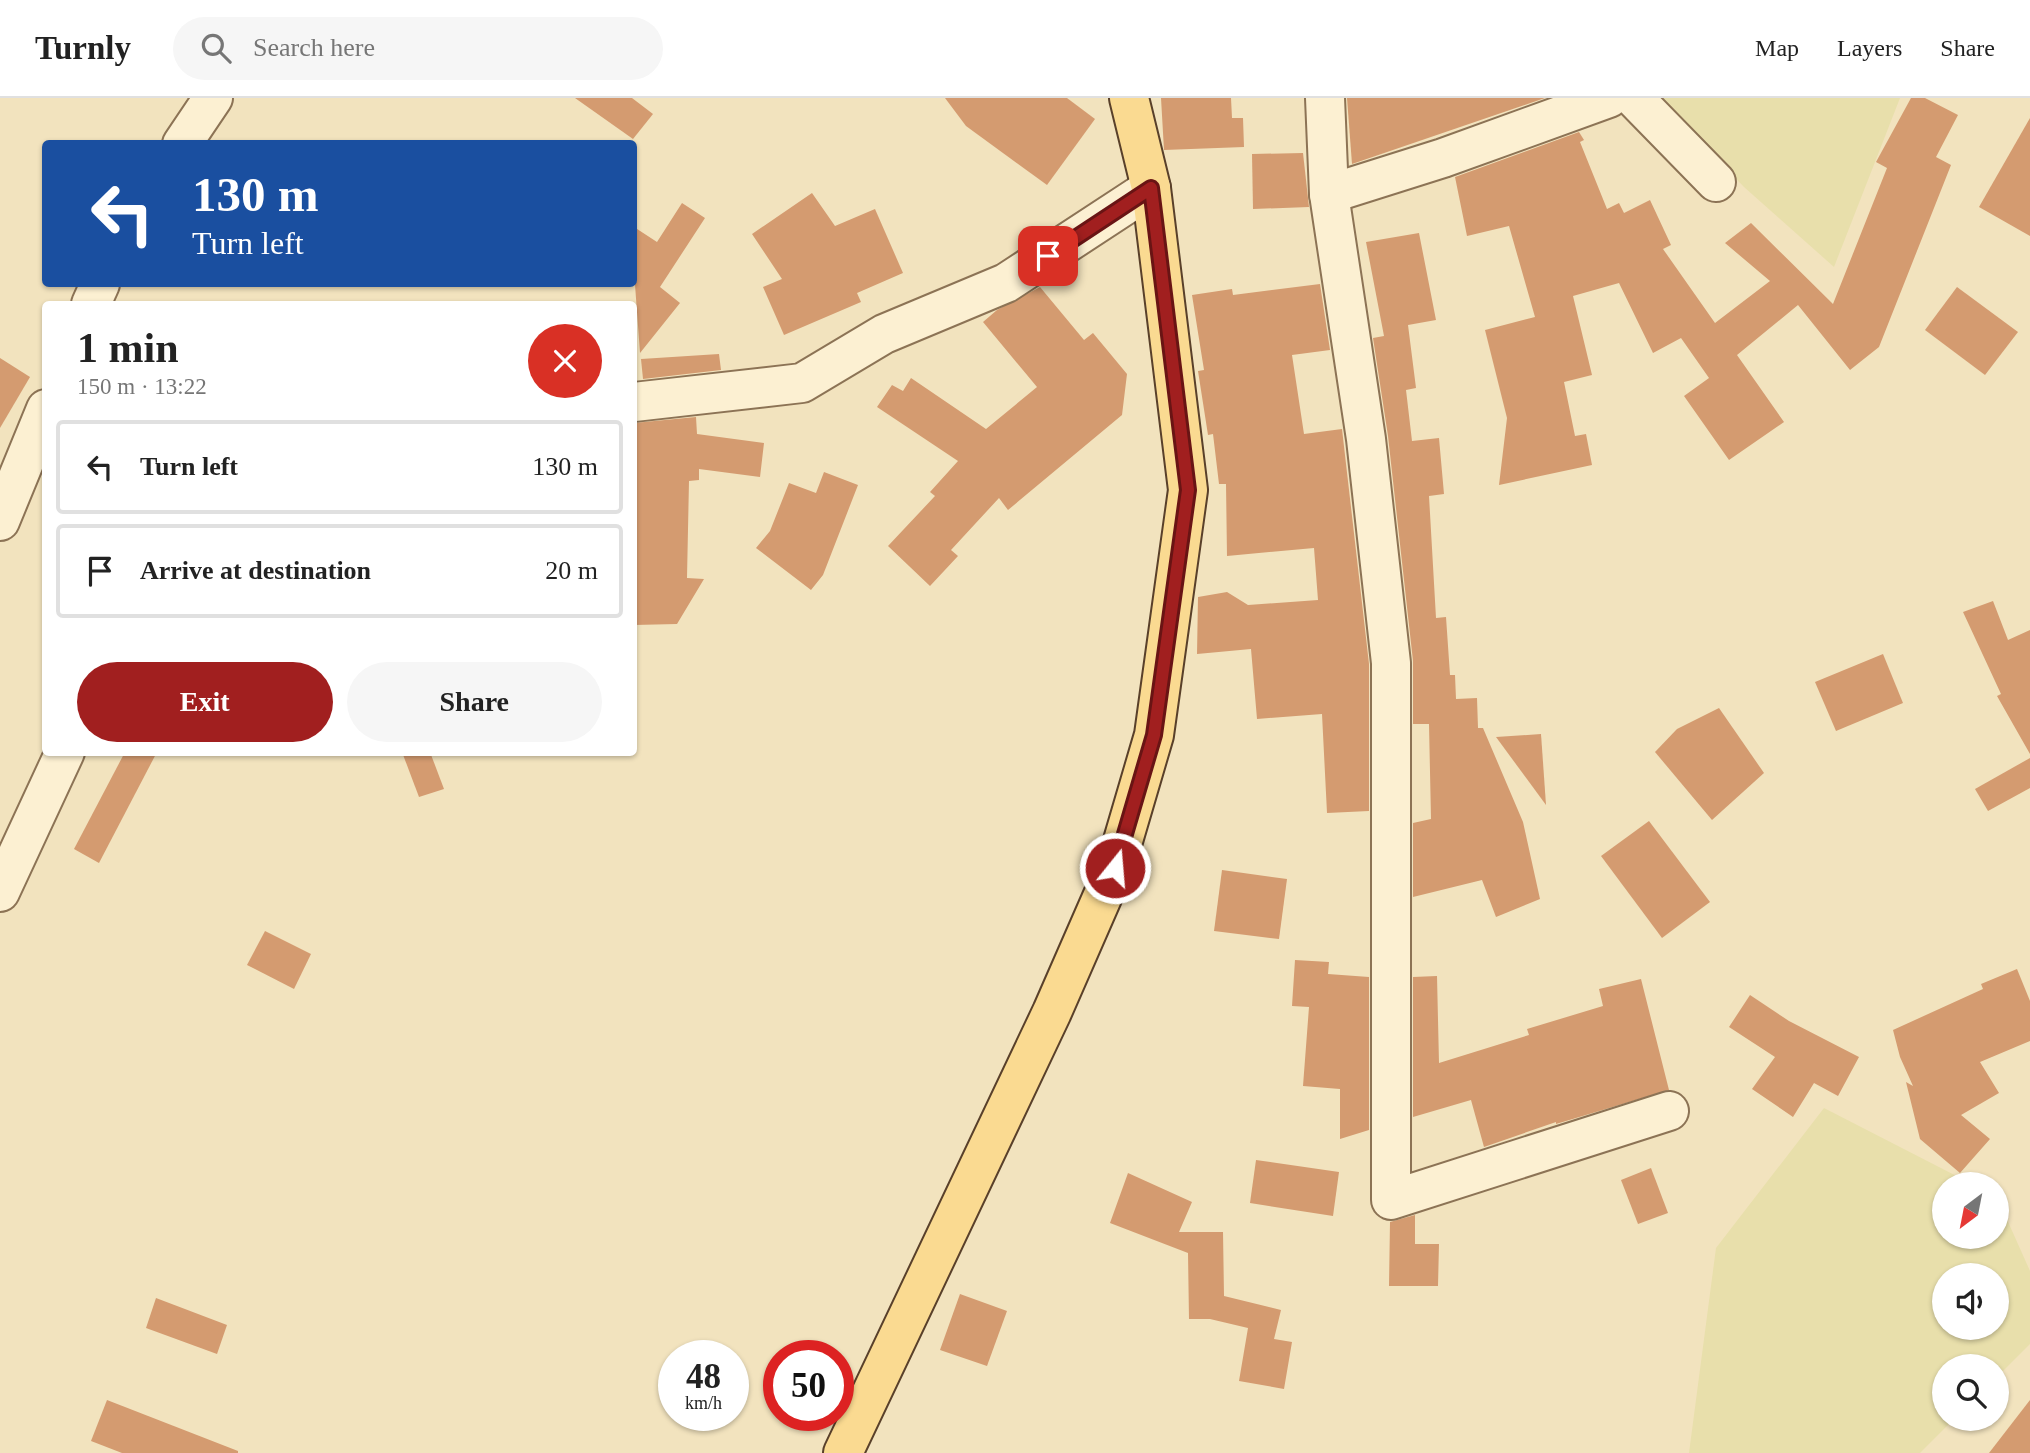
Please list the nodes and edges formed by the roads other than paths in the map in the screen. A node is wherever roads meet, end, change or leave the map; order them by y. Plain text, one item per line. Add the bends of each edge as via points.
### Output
1 (213, 98) edge
2 (1129, 98) edge
3 (1325, 98) edge
4 (1609, 98) edge
5 (1634, 98) edge
6 (184, 140) edge
7 (1716, 183) dead end
8 (1151, 188) junction
9 (1328, 194) junction
10 (637, 402) edge
11 (42, 419) edge
12 (1, 518) edge
13 (63, 756) edge
14 (0, 892) edge
15 (1669, 1111) dead end
16 (843, 1453) edge

1 - 6 street
2 - 8 main road
3 - 9 street
4 - 9 street
5 - 7 street
8 - 10 street via 1006,284 884,334 802,383
8 - 16 main road via 1188,490 1154,735 1115,868 1052,1012
9 - 15 street via 1366,439 1391,663 1391,1200
11 - 12 street
13 - 14 street

